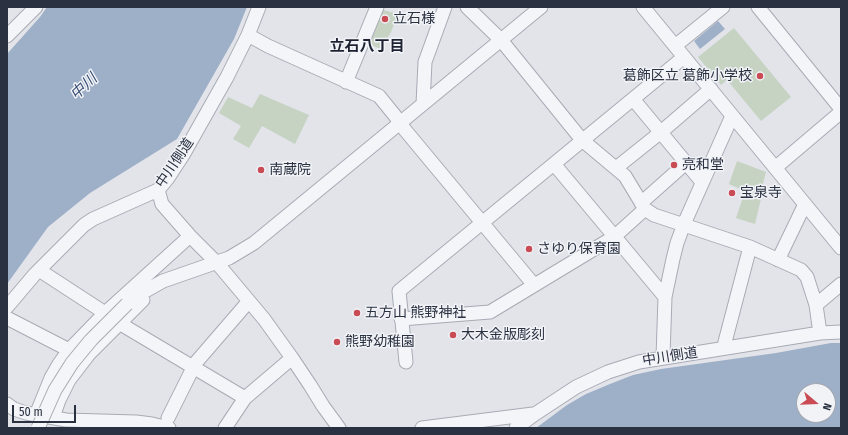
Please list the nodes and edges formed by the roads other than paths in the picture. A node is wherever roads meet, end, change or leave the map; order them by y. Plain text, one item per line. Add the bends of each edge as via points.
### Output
1 (36, 7) edge
2 (260, 7) edge
3 (377, 7) edge
4 (445, 7) edge
5 (468, 7) edge
6 (541, 7) edge
7 (643, 7) edge
8 (723, 7) edge
9 (758, 7) edge
10 (248, 35) junction
11 (7, 36) edge
12 (501, 40) junction
13 (675, 46) junction
14 (684, 57) junction
15 (346, 82) junction
16 (711, 89) junction
17 (633, 99) junction
18 (424, 104) junction
19 (841, 111) edge
20 (732, 116) junction
21 (401, 123) junction
22 (661, 132) junction
23 (582, 140) junction
24 (686, 163) junction
25 (554, 164) junction
26 (616, 168) junction
27 (775, 168) junction
28 (702, 182) junction
29 (158, 190) junction
30 (805, 204) junction
31 (643, 206) junction
32 (482, 223) junction
33 (684, 224) junction
34 (190, 236) junction
35 (614, 237) junction
36 (750, 247) junction
37 (841, 248) edge
38 (778, 260) junction
39 (217, 263) junction
40 (39, 270) junction
41 (841, 284) edge
42 (155, 285) junction
43 (534, 285) junction
44 (665, 297) junction
45 (249, 301) junction
46 (816, 305) junction
47 (7, 307) edge
48 (105, 313) junction
49 (7, 318) edge
50 (401, 319) junction
51 (119, 323) junction
52 (841, 332) edge
53 (820, 333) junction
54 (724, 348) junction
55 (69, 350) junction
56 (663, 357) junction
57 (292, 358) junction
58 (406, 362) dead end
59 (192, 367) junction
60 (244, 398) junction
61 (7, 404) edge
62 (535, 414) junction
63 (36, 415) junction
64 (52, 417) junction
65 (168, 423) edge
66 (38, 428) edge
67 (225, 428) edge
68 (339, 428) edge
69 (422, 428) edge
70 (516, 428) edge

1 - 11 street
2 - 10 street, 中川側道
3 - 15 street
4 - 18 street via 425,62
5 - 12 street
6 - 12 street
7 - 13 street
8 - 13 street
9 - 19 street
10 - 15 street
10 - 29 street, 中川側道 via 197,130
12 - 18 street
12 - 23 street
13 - 14 street
14 - 16 street
14 - 17 street
15 - 21 street via 379,96
16 - 20 street
16 - 22 street
17 - 22 street
17 - 23 street
18 - 21 street
19 - 27 street
20 - 27 street
20 - 28 street
21 - 32 street
21 - 39 street via 254,243
22 - 24 street
22 - 26 street
23 - 25 street
23 - 26 street
24 - 28 street
24 - 31 street
25 - 32 street
25 - 35 street
26 - 31 street via 625,176
27 - 30 street
28 - 33 street
29 - 34 street via 162,204
29 - 40 street, 中川側道 via 93,218
30 - 37 street
30 - 38 street
31 - 33 street via 654,215
31 - 35 street
32 - 43 street
32 - 50 street via 399,292
33 - 36 street
33 - 44 street
34 - 39 street
34 - 48 street
35 - 43 street
35 - 44 street
36 - 38 street
36 - 54 street
38 - 46 street via 801,270 807,277
39 - 42 street
39 - 45 street
40 - 47 street, 中川側道
40 - 48 street
41 - 46 street
42 - 51 street
42 - 66 street, bridge via 127,304 72,363 55,390
43 - 50 street via 490,312
44 - 56 street
45 - 57 street
45 - 59 street
46 - 53 street
48 - 55 street
49 - 55 street
50 - 58 street
51 - 59 street
51 - 64 street via 89,354 69,380
52 - 53 street, 中川側道
53 - 54 street, 中川側道
54 - 56 street, 中川側道
55 - 63 street via 51,378
56 - 62 street, 中川側道 via 608,372 576,387
57 - 60 street
57 - 68 street
59 - 60 street
59 - 65 street
60 - 67 street
61 - 63 street via 14,409
62 - 69 street
62 - 70 street, 中川側道
63 - 64 street
64 - 65 street via 164,426

